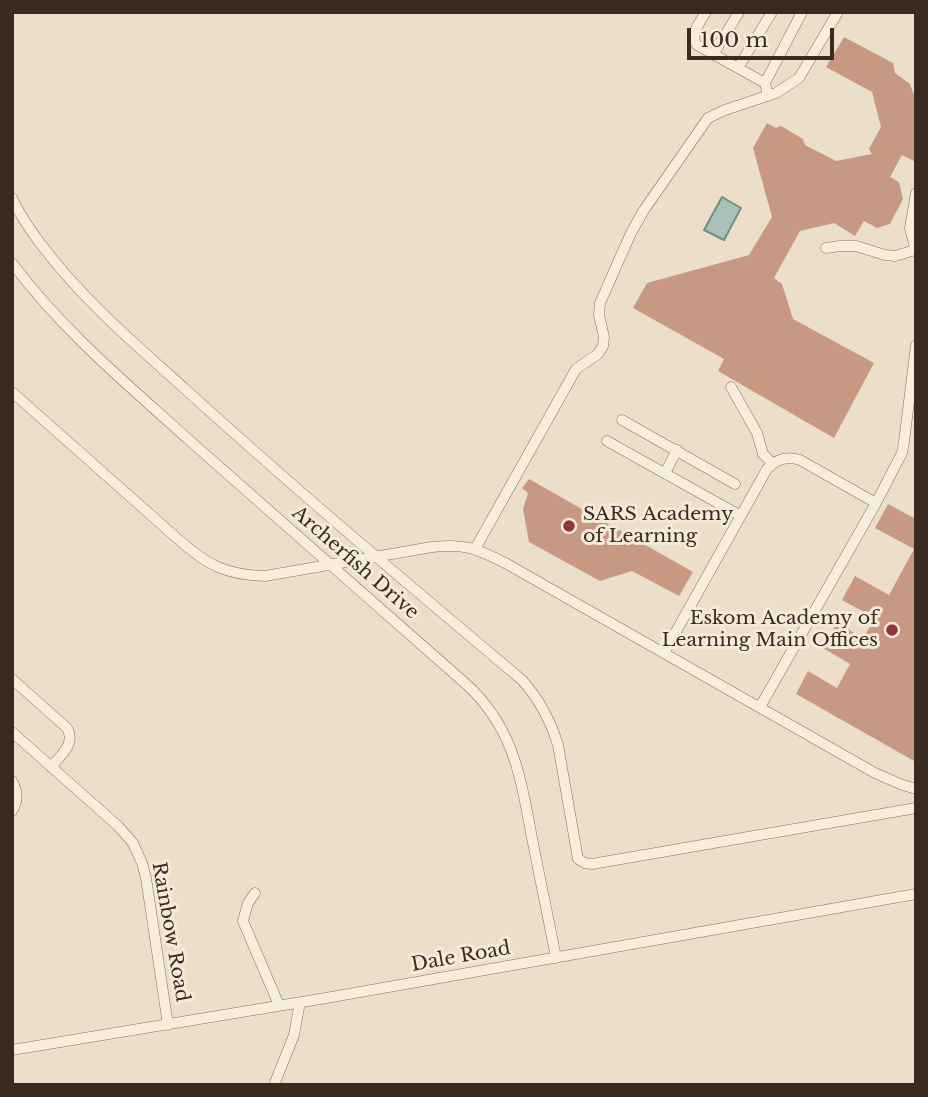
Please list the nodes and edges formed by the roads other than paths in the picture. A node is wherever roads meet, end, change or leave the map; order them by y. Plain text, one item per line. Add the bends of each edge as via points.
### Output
1 (706, 12) edge
2 (739, 12) edge
3 (772, 12) edge
4 (802, 12) edge
5 (838, 12) edge
6 (713, 55) junction
7 (738, 68) junction
8 (765, 83) junction
9 (768, 96) junction
10 (916, 193) edge
11 (12, 198) edge
12 (826, 248) dead end
13 (916, 250) edge
14 (12, 263) edge
15 (916, 345) edge
16 (731, 387) dead end
17 (12, 392) edge
18 (622, 419) dead end
19 (607, 441) dead end
20 (677, 450) junction
21 (772, 463) junction
22 (665, 473) junction
23 (735, 484) dead end
24 (876, 503) junction
25 (741, 516) junction
26 (475, 549) junction
27 (376, 557) junction
28 (329, 564) junction
29 (664, 653) junction
30 (12, 679) edge
31 (760, 707) junction
32 (12, 732) edge
33 (51, 767) junction
34 (12, 781) edge
35 (916, 789) edge
36 (916, 808) edge
37 (12, 811) edge
38 (256, 894) dead end
39 (916, 894) edge
40 (556, 958) junction
41 (300, 1002) junction
42 (279, 1005) junction
43 (168, 1025) junction
44 (12, 1050) edge
45 (274, 1085) edge

1 - 6 street via 693,36 697,45
2 - 6 street
3 - 7 street
4 - 8 street
5 - 9 street via 799,78
6 - 7 street
7 - 8 street
8 - 9 street
9 - 26 street via 708,118 644,210 601,298 603,346 576,369
10 - 13 street via 910,228
11 - 27 street via 19,215 55,263 102,313
12 - 13 street via 856,246 895,256
14 - 28 street, Archerfish Drive via 86,347
15 - 24 street via 904,448
16 - 21 street via 757,433 764,456
17 - 28 street via 207,563 234,573 265,576
18 - 20 street
19 - 22 street
20 - 22 street
20 - 23 street
21 - 24 street via 800,460
21 - 25 street
22 - 25 street
24 - 31 street
25 - 29 street
26 - 27 street via 443,545
26 - 29 street
27 - 28 street
27 - 36 street via 529,688 556,738 576,853 585,863
28 - 40 street, Archerfish Drive via 474,691 502,727 519,774
29 - 31 street
30 - 33 street via 70,733 67,749
31 - 35 street via 875,773
32 - 33 street, Rainbow Road
33 - 43 street, Rainbow Road via 118,826 138,853 150,892
34 - 37 street via 17,799
38 - 42 street via 243,920
39 - 40 street, Dale Road
40 - 41 street, Dale Road
41 - 42 street, Dale Road
41 - 45 street via 294,1035
42 - 43 street, Dale Road
43 - 44 street, Dale Road

